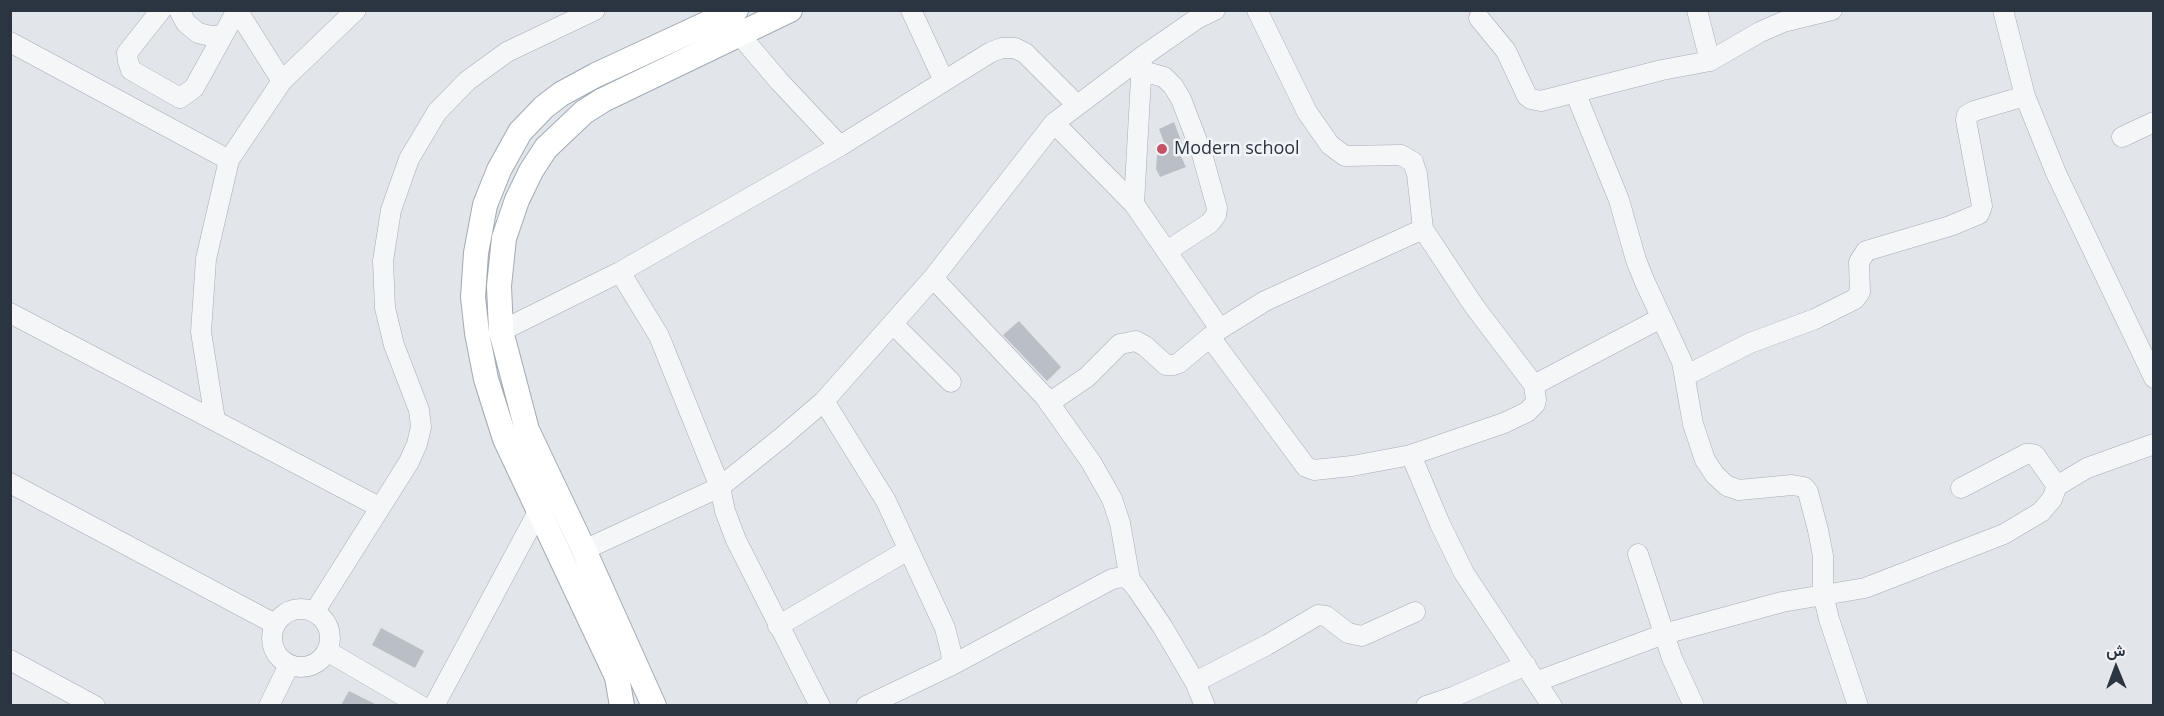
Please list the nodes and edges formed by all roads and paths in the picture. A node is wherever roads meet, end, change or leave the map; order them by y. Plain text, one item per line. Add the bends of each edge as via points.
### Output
1 (161, 10) edge
2 (178, 10) edge
3 (237, 10) edge
4 (356, 10) edge
5 (595, 10) edge
6 (790, 10) edge
7 (911, 10) edge
8 (1215, 10) edge
9 (1257, 10) edge
10 (1697, 10) edge
11 (1832, 10) edge
12 (2003, 10) edge
13 (1479, 18) dead end
14 (738, 22) edge
15 (221, 36) junction
16 (10, 42) edge
17 (1710, 61) junction
18 (1142, 63) junction
19 (282, 81) junction
20 (944, 81) junction
21 (1575, 92) junction
22 (2025, 96) junction
23 (1077, 105) junction
24 (2154, 122) edge
25 (1054, 123) junction
26 (2122, 137) dead end
27 (840, 146) junction
28 (229, 160) junction
29 (1134, 204) junction
30 (1424, 229) junction
31 (1167, 250) junction
32 (620, 272) junction
33 (933, 278) junction
34 (10, 313) edge
35 (1661, 318) junction
36 (893, 324) junction
37 (501, 331) junction
38 (1215, 333) junction
39 (1685, 376) junction
40 (2154, 378) edge
41 (951, 382) dead end
42 (1534, 386) junction
43 (824, 401) junction
44 (1049, 403) junction
45 (215, 420) junction
46 (2154, 444) edge
47 (1411, 455) junction
48 (10, 483) edge
49 (2057, 486) junction
50 (720, 487) junction
51 (1961, 488) dead end
52 (379, 507) junction
53 (539, 510) junction
54 (584, 550) junction
55 (908, 550) junction
56 (1638, 554) dead end
57 (1130, 580) junction
58 (1823, 594) junction
59 (315, 611) junction
60 (1415, 612) dead end
61 (275, 624) junction
62 (778, 626) junction
63 (1664, 634) junction
64 (327, 651) junction
65 (10, 660) edge
66 (289, 665) junction
67 (952, 665) junction
68 (1532, 673) junction
69 (1195, 681) junction
70 (67, 700) edge
71 (95, 705) edge
72 (269, 705) edge
73 (421, 705) edge
74 (434, 705) edge
75 (622, 705) edge
76 (654, 705) edge
77 (820, 705) edge
78 (866, 705) edge
79 (1205, 705) edge
80 (1426, 705) edge
81 (1552, 705) edge
82 (1694, 705) edge
83 (1858, 705) edge

1 - 15 street via 126,53 131,70 180,98 194,88
2 - 15 street via 198,33
3 - 15 street
3 - 19 street
4 - 19 street
5 - 52 street via 507,52 467,81 437,112 408,159 391,210 383,261 385,308 394,345 419,410 421,427 409,462
6 - 14 main road
7 - 20 street
8 - 18 street via 1198,18
9 - 30 street via 1306,112 1330,145 1345,156 1401,155 1413,162
10 - 17 street
11 - 17 street via 1783,22
12 - 22 street
13 - 21 street via 1506,51 1531,99
14 - 27 street via 779,81
14 - 37 main road via 584,112 546,148 531,171 504,238 499,286
14 - 53 main road via 596,75 561,94 520,132 499,170 485,205 476,253 473,297 477,333 486,379 505,439
16 - 28 street
17 - 21 street
18 - 23 street
18 - 29 street
18 - 31 street via 1164,77 1181,99 1217,208 1210,223
19 - 28 street
20 - 23 street via 991,52 1015,48 1025,53
20 - 27 street
21 - 35 street
22 - 39 street via 1967,116 1982,206 1979,214 1866,251 1859,262 1860,292 1855,299 1750,343
22 - 40 street via 2056,173
23 - 25 street
24 - 26 street
25 - 29 street
25 - 33 street
27 - 32 street
28 - 45 street via 206,259 201,332
29 - 31 street
30 - 38 street via 1265,301
30 - 42 street via 1474,306
31 - 38 street
32 - 37 street
32 - 50 street via 659,336
33 - 36 street
33 - 44 street
34 - 45 street
35 - 39 street
35 - 42 street
36 - 41 street
36 - 43 street
37 - 54 main road via 527,430
38 - 44 street via 1173,365 1161,362 1136,341 1120,344 1087,377
38 - 47 street via 1306,467 1314,470 1352,466
39 - 58 street via 1698,444 1715,475 1739,490 1792,485 1806,489 1823,556
42 - 47 street via 1534,404 1518,417
43 - 50 street
43 - 55 street via 886,501
44 - 57 street via 1112,500
45 - 52 street
46 - 49 street via 2087,468
47 - 68 street via 1464,573
48 - 61 street
49 - 51 street via 2035,455 2026,454
49 - 58 street via 2041,512 2004,534 1865,588
50 - 54 street
50 - 62 street via 736,540
52 - 59 street
53 - 74 street
53 - 75 main road via 617,677
54 - 76 main road
55 - 62 street
55 - 67 street via 949,639
56 - 63 street
57 - 67 street via 1112,579
57 - 69 street
58 - 63 street
58 - 83 street
59 - 61 street via 294,609 284,613
59 - 64 street via 329,627
60 - 69 street via 1362,636 1348,633 1326,616 1318,615
61 - 66 street via 275,653
62 - 77 street
63 - 68 street
63 - 82 street
64 - 66 street via 310,666
64 - 73 street
65 - 70 street
66 - 72 street
67 - 78 street
68 - 80 street
68 - 81 street
69 - 79 street
70 - 71 street

